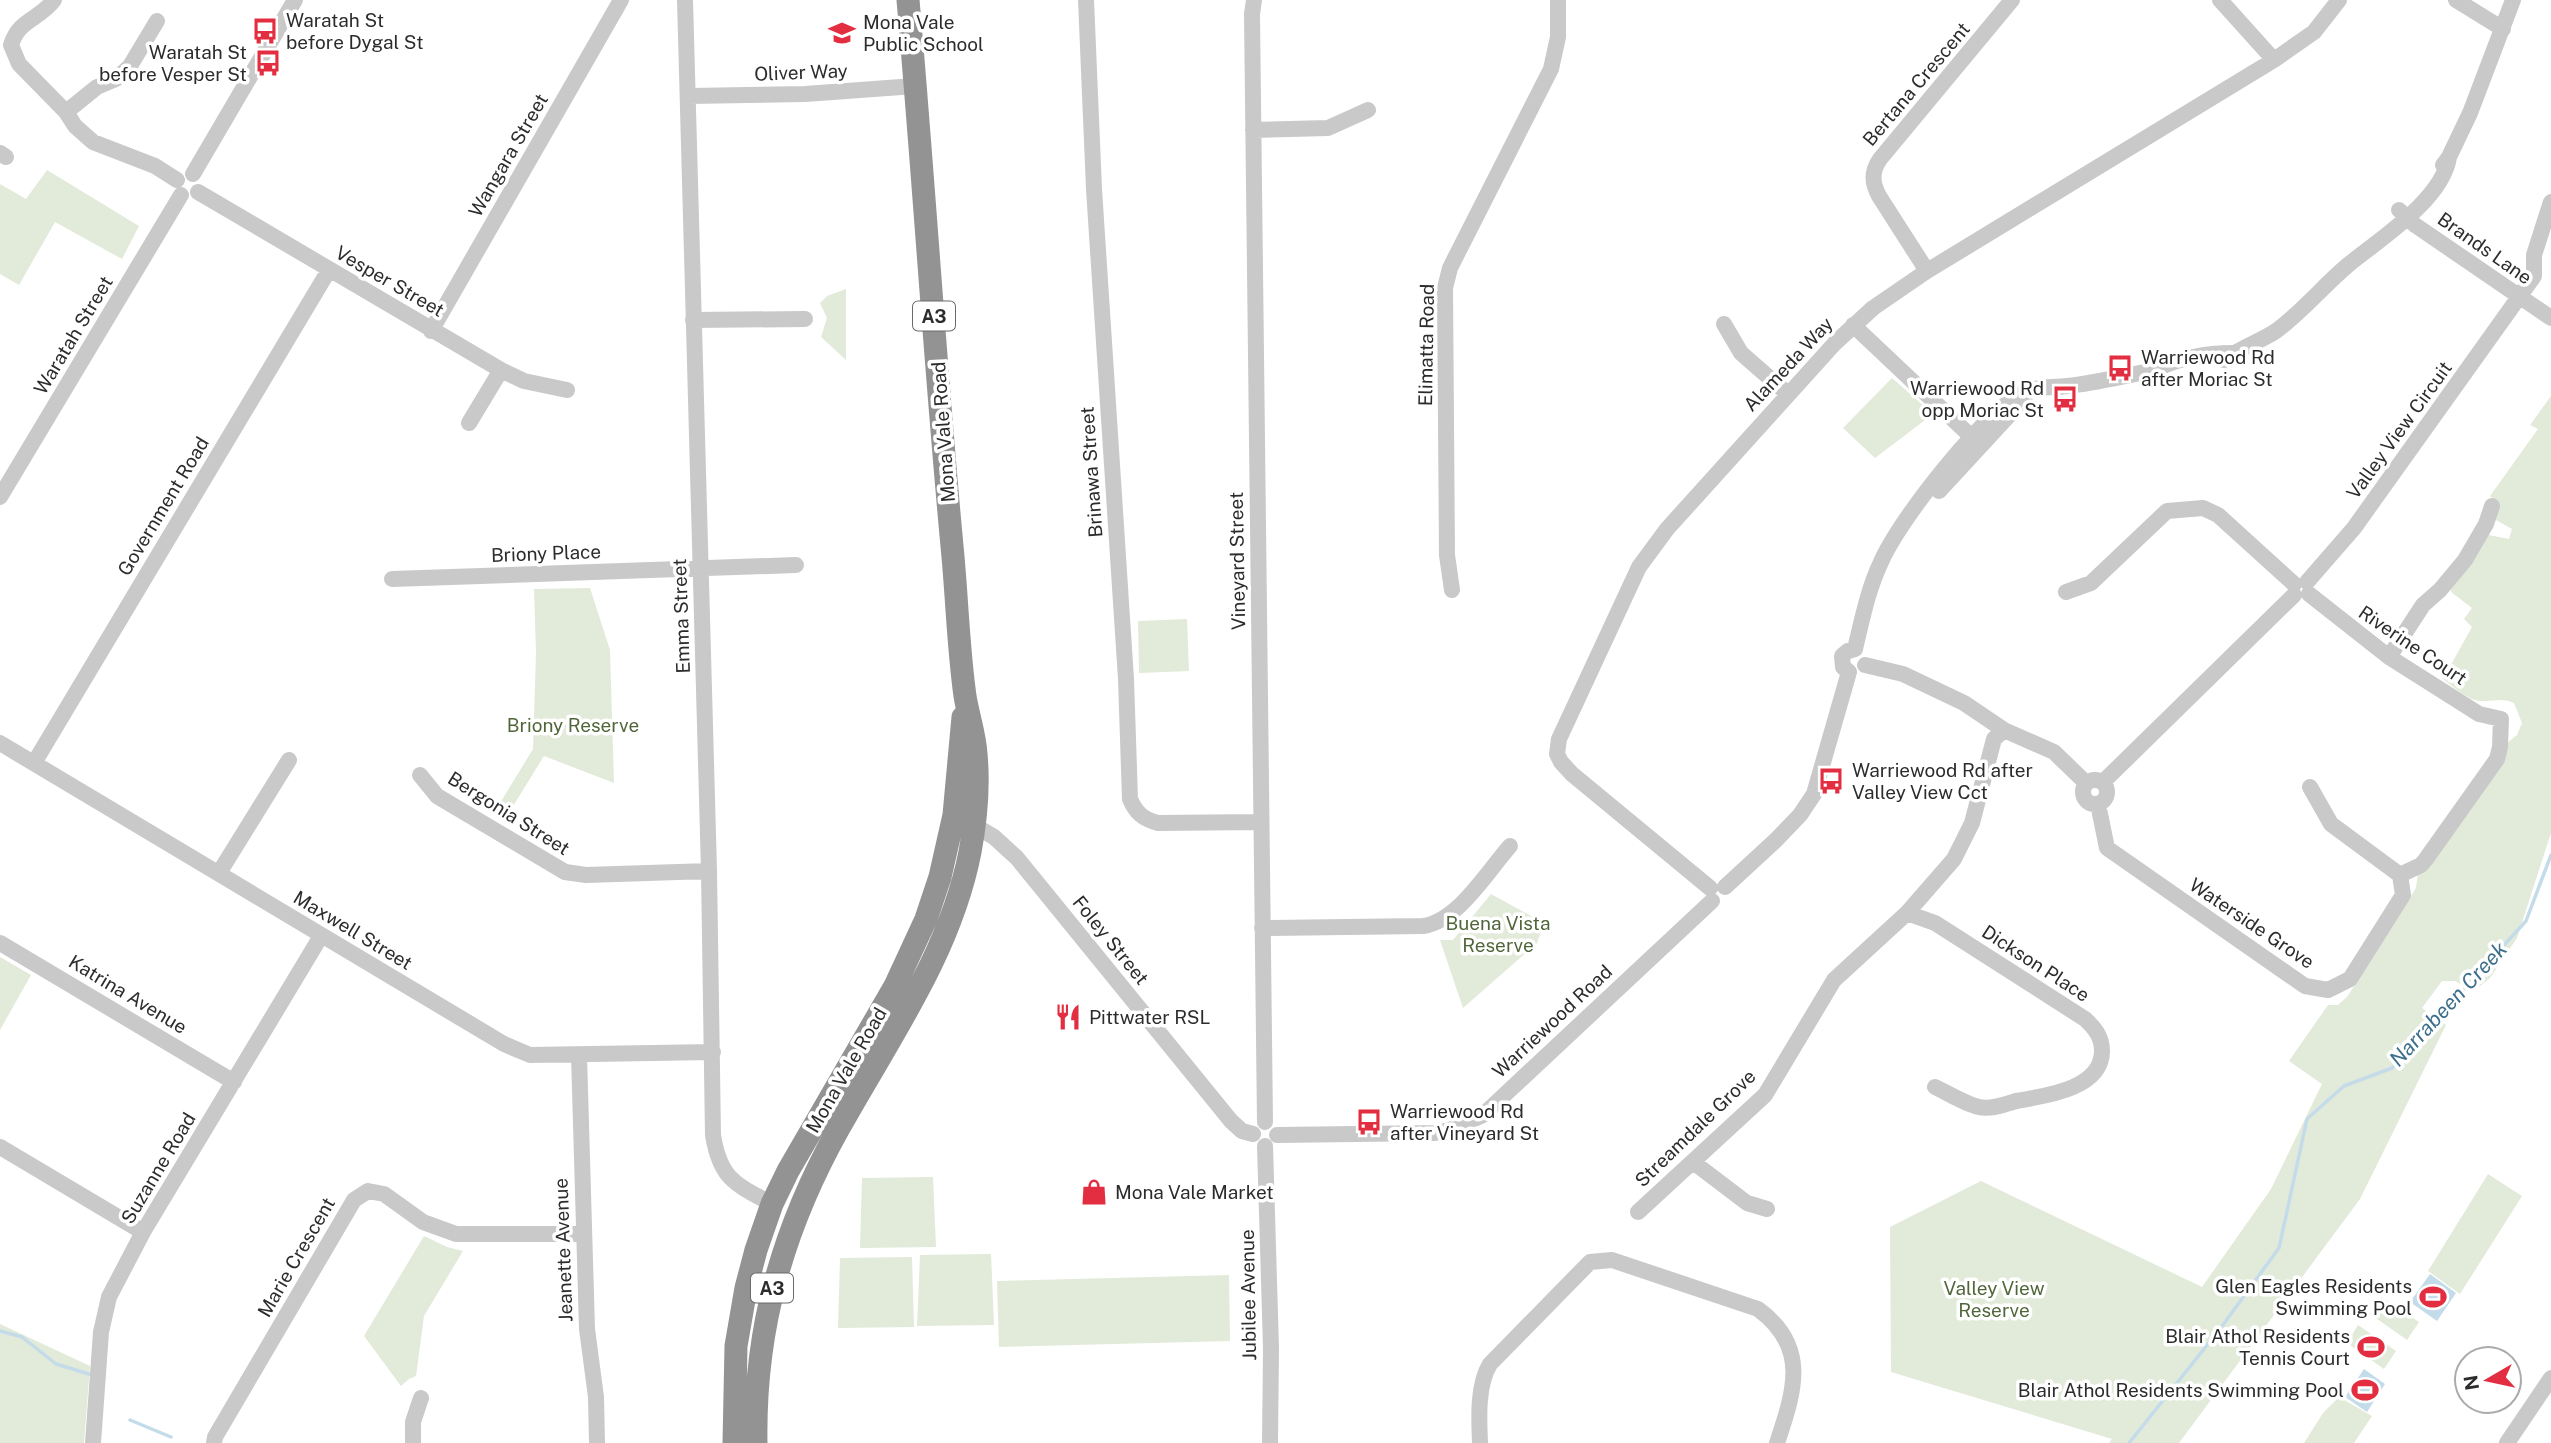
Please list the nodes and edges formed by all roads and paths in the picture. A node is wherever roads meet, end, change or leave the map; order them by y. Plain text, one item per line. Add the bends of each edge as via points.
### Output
1 (54, 0) edge
2 (295, 0) edge
3 (621, 0) edge
4 (685, 0) edge
5 (908, 0) edge
6 (1086, 0) edge
7 (1254, 0) edge
8 (1558, 0) edge
9 (2012, 0) edge
10 (2220, 0) edge
11 (2339, 0) edge
12 (2456, 0) edge
13 (2513, 0) edge
14 (157, 21) dead end
15 (2503, 29) junction
16 (2274, 60) junction
17 (915, 86) junction
18 (688, 96) junction
19 (1368, 110) dead end
20 (66, 112) junction
21 (1253, 130) junction
22 (193, 174) junction
23 (179, 188) junction
24 (198, 192) junction
25 (2551, 202) edge
26 (2402, 213) junction
27 (329, 270) junction
28 (1927, 271) junction
29 (2519, 298) junction
30 (2551, 318) edge
31 (804, 319) dead end
32 (693, 320) junction
33 (1724, 324) dead end
34 (1853, 324) junction
35 (431, 331) junction
36 (501, 370) junction
37 (566, 390) dead end
38 (1788, 394) junction
39 (469, 423) dead end
40 (1977, 442) junction
41 (5, 476) edge
42 (0, 497) edge
43 (2493, 506) dead end
44 (796, 565) dead end
45 (701, 570) junction
46 (392, 579) dead end
47 (2301, 589) junction
48 (1452, 590) dead end
49 (2066, 592) dead end
50 (1855, 649) junction
51 (2389, 656) junction
52 (1865, 665) junction
53 (1849, 672) junction
54 (2004, 730) junction
55 (0, 743) edge
56 (289, 760) dead end
57 (34, 763) junction
58 (420, 775) dead end
59 (2095, 783) junction
60 (2310, 787) dead end
61 (964, 820) junction
62 (1261, 822) junction
63 (1510, 846) dead end
64 (709, 871) junction
65 (219, 873) junction
66 (2400, 875) junction
67 (1716, 892) junction
68 (1907, 913) junction
69 (1262, 928) junction
70 (321, 936) junction
71 (0, 943) edge
72 (713, 1052) junction
73 (579, 1055) junction
74 (234, 1082) junction
75 (1935, 1087) dead end
76 (1259, 1128) junction
77 (1271, 1140) junction
78 (0, 1147) edge
79 (1693, 1162) junction
80 (813, 1179) junction
81 (772, 1204) junction
82 (1767, 1209) dead end
83 (1638, 1212) dead end
84 (144, 1232) junction
85 (583, 1234) junction
86 (770, 1297) junction
87 (2551, 1378) edge
88 (421, 1398) dead end
89 (214, 1440) edge
90 (93, 1443) edge
91 (413, 1443) edge
92 (597, 1443) edge
93 (734, 1443) edge
94 (756, 1443) edge
95 (1270, 1443) edge
96 (1480, 1443) edge
97 (1777, 1443) edge
98 (2507, 1443) edge

1 - 20 street via 24,23 11,45 19,64
2 - 22 street
3 - 35 street, Wangara Street
4 - 18 street, Emma Street
5 - 17 highway, Mona Vale Road / A3
6 - 62 street, Brinawa Street via 1130,799 1145,819 1158,823
7 - 21 street, Vineyard Street
8 - 48 street, Elimatta Road via 1558,37 1551,69 1450,268 1445,288 1446,529
9 - 28 street, Bertana Crescent via 1873,172 1875,189
10 - 16 street
11 - 16 street, Alameda Way via 2314,32
12 - 15 street
13 - 15 street
14 - 20 street via 130,66
15 - 26 street via 2447,170 2427,198
16 - 28 street, Alameda Way
17 - 18 street, Oliver Way
17 - 61 highway, Mona Vale Road / A3 via 965,697
18 - 32 street, Emma Street
19 - 21 street via 1328,128
20 - 23 street via 93,142 155,166
21 - 62 street, Vineyard Street
22 - 23 street via 186,173
22 - 24 street via 200,180
23 - 24 street via 192,197
23 - 41 street, Waratah Street
24 - 27 street, Vesper Street
25 - 29 street, Valley View Circuit via 2534,256 2535,276
26 - 29 street, Brands Lane
26 - 40 street via 2364,255 2259,342 2232,353 2156,370 2039,388 1999,409
27 - 35 street, Vesper Street
27 - 57 street, Government Road
28 - 34 street, Alameda Way
29 - 30 street, Brands Lane
29 - 47 street, Valley View Circuit via 2354,528
31 - 32 street
32 - 45 street, Emma Street
33 - 38 street via 1741,353
34 - 38 street, Alameda Way
34 - 40 street
35 - 36 street, Vesper Street
36 - 37 street, Vesper Street via 524,381
36 - 39 street
38 - 67 street, Alameda Way via 1667,529 1639,567 1558,747 1560,762 1572,774
40 - 50 street via 1923,495 1890,544 1876,573
41 - 42 street, Waratah Street
43 - 51 street via 2465,560 2423,605
44 - 45 street, Briony Place
45 - 46 street, Briony Place
45 - 64 street, Emma Street
47 - 49 street, Riverine Court via 2218,515 2203,508 2187,508 2167,511 2091,583
47 - 51 street, Riverine Court
47 - 59 street, Valley View Circuit
50 - 52 street via 1864,654
50 - 53 street via 1842,656
51 - 66 street, Riverine Court via 2479,714 2501,719 2497,759 2421,865
52 - 53 street via 1857,673
52 - 54 street via 1903,674 1964,703
53 - 67 street, Warriewood Road via 1814,794 1776,840
54 - 59 street via 2054,752
54 - 68 street, Streamdale Grove via 1994,738 1972,823 1954,859
55 - 57 street, Maxwell Street
56 - 65 street
57 - 65 street, Maxwell Street
58 - 64 street, Bergonia Street via 437,796 565,872
59 - 66 street, Waterside Grove via 2082,792 2091,804 2098,804 2107,848 2305,986 2328,990 2350,979 2403,895
60 - 66 street via 2331,824
61 - 76 street, Foley Street via 994,837 1017,858 1231,1121 1242,1131
61 - 80 highway, Mona Vale Road / A3 via 970,854 957,904 934,959
61 - 81 highway, Mona Vale Road / A3 via 895,986
62 - 69 street, Vineyard Street
63 - 69 street via 1455,911 1436,923
64 - 72 street, Emma Street
65 - 70 street, Maxwell Street
67 - 77 street, Warriewood Road via 1483,1115 1435,1133
68 - 75 street, Dickson Place via 1935,923 2085,1019 2097,1032 2102,1048 2096,1071 2084,1082 2034,1098 1980,1108
68 - 79 street, Streamdale Grove via 1834,980 1765,1095
69 - 76 street, Vineyard Street
70 - 73 street, Maxwell Street via 504,1044 530,1055
70 - 74 street, Suzanne Road
71 - 74 street, Katrina Avenue
72 - 73 street, Maxwell Street
72 - 81 street, Emma Street via 717,1157 736,1184
73 - 85 street, Jeanette Avenue
74 - 84 street, Suzanne Road
76 - 77 street, Foley Street via 1256,1142
77 - 95 street, Jubilee Avenue
78 - 84 street
79 - 82 street via 1747,1203
79 - 83 street, Streamdale Grove
80 - 81 highway via 794,1190 783,1204
80 - 86 highway, Mona Vale Road / A3 via 788,1236
81 - 86 highway via 778,1220 768,1267
81 - 93 highway, Mona Vale Road / A3 via 746,1288 736,1346
84 - 90 street, Suzanne Road via 108,1297
85 - 89 street, Marie Crescent via 456,1234 423,1222 384,1194 368,1191 354,1200
85 - 92 street, Jeanette Avenue
86 - 94 highway, Mona Vale Road / A3 via 759,1366
87 - 98 street
88 - 91 street via 412,1422
96 - 97 street via 1482,1387 1490,1364 1590,1262 1612,1260 1758,1309 1772,1319 1793,1355 1795,1371

